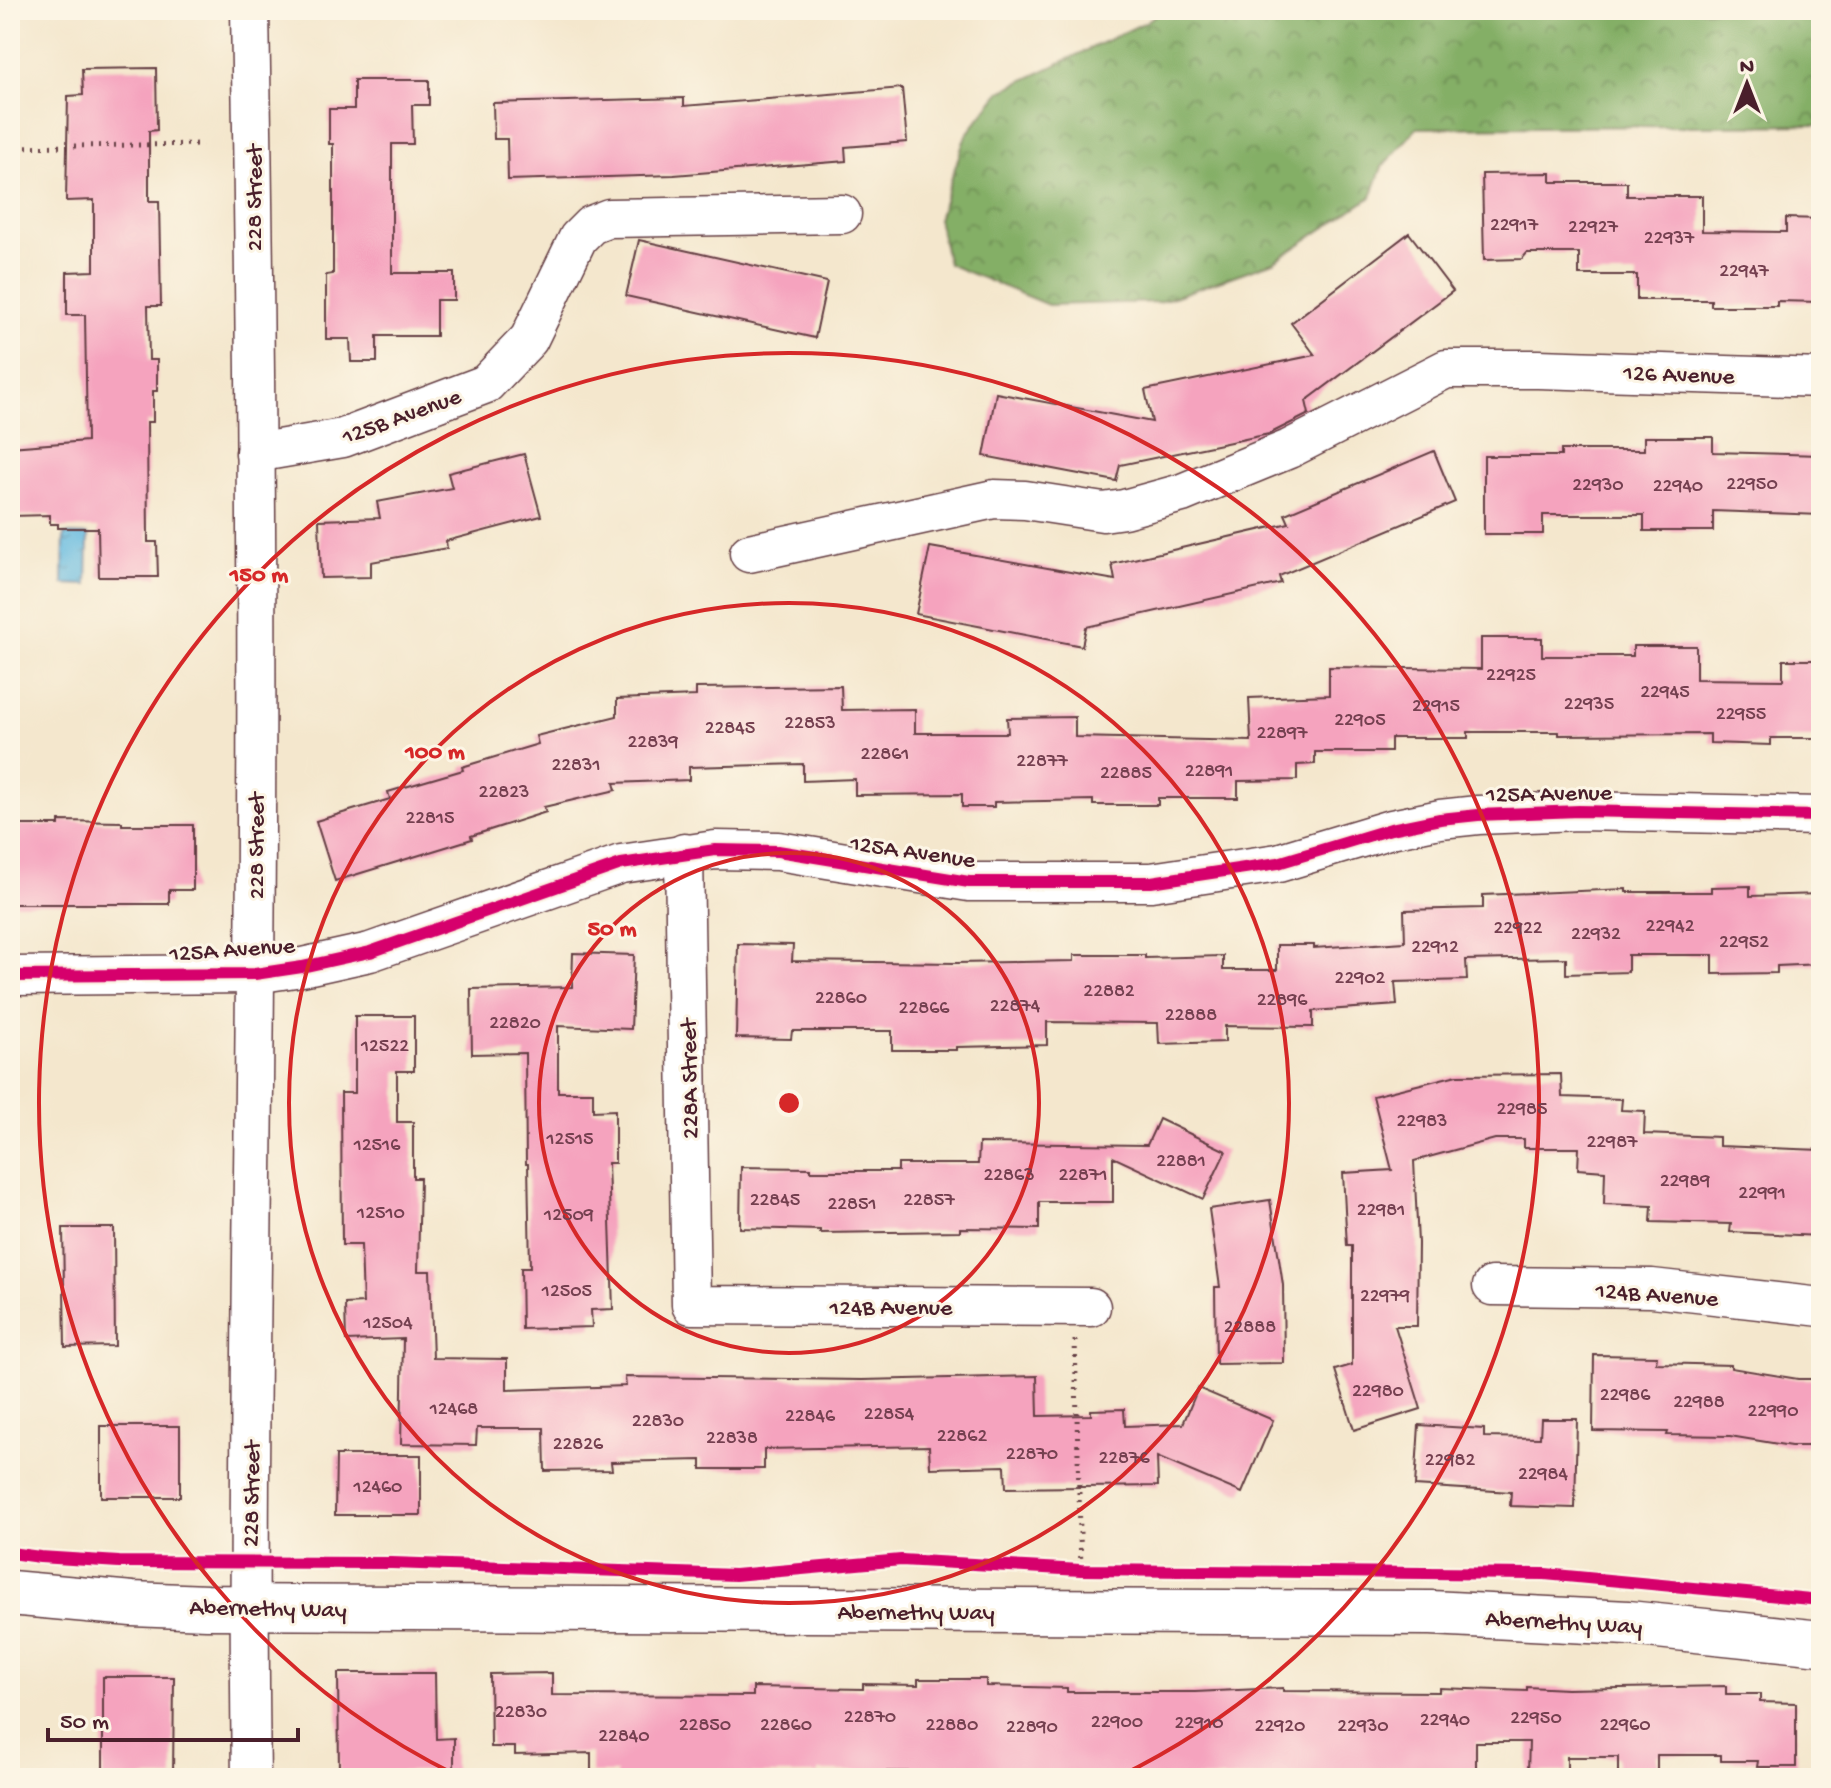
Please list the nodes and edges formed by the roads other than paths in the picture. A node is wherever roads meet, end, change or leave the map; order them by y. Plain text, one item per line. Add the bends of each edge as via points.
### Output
1 (250, 10) edge
2 (842, 214) dead end
3 (1821, 378) edge
4 (255, 453) junction
5 (749, 553) dead end
6 (1821, 816) edge
7 (684, 853) junction
8 (255, 974) junction
9 (10, 976) edge
10 (1492, 1286) dead end
11 (691, 1305) joint
12 (1083, 1307) road end
13 (1821, 1307) edge
14 (10, 1593) edge
15 (249, 1608) junction
16 (1821, 1643) edge
17 (251, 1778) edge

1 - 4 street, 228 Street
2 - 4 street, 125B Avenue via 609,218 591,225 578,238 529,339 486,384 343,438
3 - 5 street, 126 Avenue via 1446,369 1289,449 1182,493 1124,509 1103,512 994,499
4 - 8 street, 228 Street
6 - 7 street, 125A Avenue via 1579,811 1478,815 1391,829 1278,863 1151,882 969,882 778,851
7 - 8 street, 125A Avenue via 621,864 370,952
7 - 11 street, 228A Street
8 - 9 street, 125A Avenue
8 - 15 street, 228 Street
10 - 13 street, 124B Avenue via 1652,1288
11 - 12 street, 124B Avenue
14 - 15 main road, Abernethy Way
15 - 16 main road, Abernethy Way via 1431,1613 1628,1623
15 - 17 street, 228 Street

